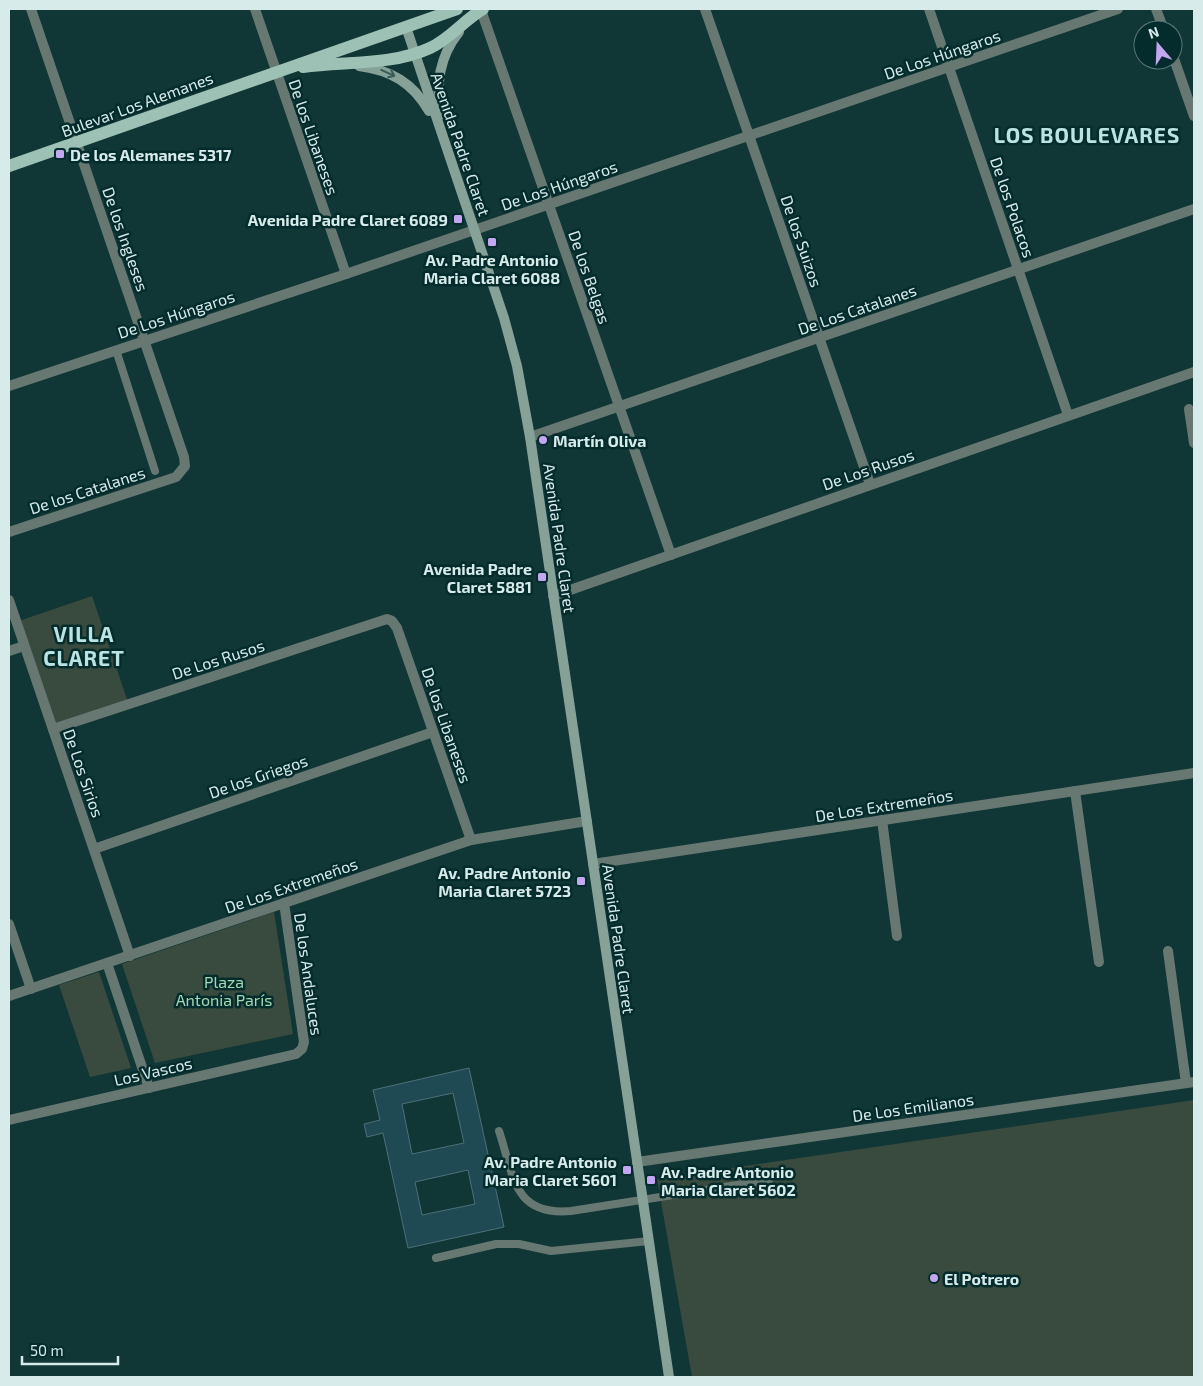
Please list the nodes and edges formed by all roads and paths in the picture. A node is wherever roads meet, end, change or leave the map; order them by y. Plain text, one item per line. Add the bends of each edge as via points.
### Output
1 (31, 9) edge
2 (254, 9) edge
3 (457, 9) edge
4 (705, 9) edge
5 (929, 9) edge
6 (1118, 9) edge
7 (479, 11) edge
8 (406, 27) junction
9 (414, 54) junction
10 (340, 63) junction
11 (949, 67) junction
12 (1178, 70) edge
13 (276, 71) junction
14 (1194, 116) edge
15 (749, 136) junction
16 (78, 143) junction
17 (445, 143) junction
18 (9, 166) edge
19 (549, 205) junction
20 (1194, 208) edge
21 (474, 230) junction
22 (1018, 269) junction
23 (346, 274) junction
24 (820, 337) junction
25 (145, 340) junction
26 (116, 350) junction
27 (1194, 372) edge
28 (9, 386) edge
29 (619, 406) junction
30 (1189, 409) dead end
31 (1068, 416) junction
32 (530, 437) junction
33 (1194, 443) edge
34 (155, 471) dead end
35 (176, 477) joint
36 (870, 484) junction
37 (9, 532) edge
38 (671, 555) junction
39 (553, 596) junction
40 (9, 600) edge
41 (392, 621) joint
42 (24, 646) junction
43 (9, 651) edge
44 (53, 729) junction
45 (433, 732) junction
46 (1194, 773) edge
47 (1075, 791) junction
48 (882, 820) junction
49 (587, 821) junction
50 (471, 840) junction
51 (94, 849) junction
52 (593, 864) junction
53 (284, 903) junction
54 (9, 924) edge
55 (897, 936) dead end
56 (1168, 952) dead end
57 (130, 956) junction
58 (1099, 962) dead end
59 (107, 963) junction
60 (31, 989) junction
61 (9, 996) edge
62 (302, 1050) joint
63 (1190, 1083) edge
64 (149, 1088) junction
65 (9, 1120) edge
66 (499, 1131) dead end
67 (637, 1162) junction
68 (769, 1180) dead end
69 (643, 1198) junction
70 (649, 1241) junction
71 (436, 1258) dead end
72 (669, 1377) edge

1 - 16 street, De los Ingleses
2 - 13 street, De los Libaneses
3 - 8 main road, Bulevar Los Alemanes
4 - 15 street, De los Suizos
5 - 11 street, De los Polacos
6 - 11 street, De Los Húngaros
7 - 9 main road, Bulevar Los Alemanes via 442,41
7 - 17 main road via 450,45 439,73 438,105
7 - 19 street, De los Belgas
8 - 9 main road, Avenida Padre Claret
8 - 13 main road, Bulevar Los Alemanes
9 - 10 main road, Bulevar Los Alemanes
9 - 17 main road, Avenida Padre Claret
10 - 13 main road, Bulevar Los Alemanes
10 -> 17 main road via 380,69 409,85 423,100
11 - 15 street, De Los Húngaros
11 - 22 street, De los Polacos
12 - 14 street
13 - 16 main road, Bulevar Los Alemanes
13 - 23 street, De los Libaneses
15 - 19 street, De Los Húngaros
15 - 24 street, De los Suizos
16 - 18 main road, Bulevar Los Alemanes
16 - 25 street, De los Ingleses
17 - 21 main road, Avenida Padre Claret
19 - 21 street, De Los Húngaros
19 - 29 street, De los Belgas
20 - 22 street, De Los Catalanes
21 - 23 street, De Los Húngaros
21 - 32 main road, Avenida Padre Claret via 511,344
22 - 24 street, De Los Catalanes
22 - 31 street, De los Polacos
23 - 25 street, De Los Húngaros
24 - 29 street, De Los Catalanes
24 - 36 street, De los Suizos
25 - 26 street, De Los Húngaros
25 - 35 street, De los Ingleses via 184,457 185,466
26 - 28 street, De Los Húngaros
26 - 34 lane
27 - 31 street, De Los Rusos
29 - 32 street, De Los Catalanes
29 - 38 street, De los Belgas
30 - 33 street
31 - 36 street, De Los Rusos
32 - 39 main road, Avenida Padre Claret
35 - 37 street, De los Catalanes
36 - 38 street, De Los Rusos
38 - 39 street, De Los Rusos
39 - 49 main road, Avenida Padre Claret
40 - 42 street, De Los Sirios
41 - 44 street, De Los Rusos via 378,621
41 - 45 street, De los Libaneses
42 - 43 street
42 - 44 street, De Los Sirios
44 - 51 street, De Los Sirios
45 - 50 street, De los Libaneses
45 - 51 street, De los Griegos
46 - 47 street, De Los Extremeños
47 - 48 street, De Los Extremeños
47 - 58 street
48 - 52 street, De Los Extremeños
48 - 55 street
49 - 50 street, De Los Extremeños
49 - 52 main road, Avenida Padre Claret
50 - 53 street, De Los Extremeños
51 - 57 street, De Los Sirios
52 - 67 main road, Avenida Padre Claret
53 - 57 street, De Los Extremeños
53 - 62 street, De los Andaluces via 304,1042
54 - 60 street
56 - 63 street
57 - 59 street, De Los Extremeños
59 - 60 street, De Los Extremeños
59 - 64 street
60 - 61 street, De Los Extremeños
62 - 64 street, Los Vascos
63 - 67 street, De Los Emilianos
64 - 65 street, Los Vascos
66 - 69 lane via 518,1189 533,1206 558,1212
67 - 69 main road
68 - 69 lane
69 - 70 main road
70 - 71 lane via 550,1251 519,1244 496,1244
70 - 72 main road

